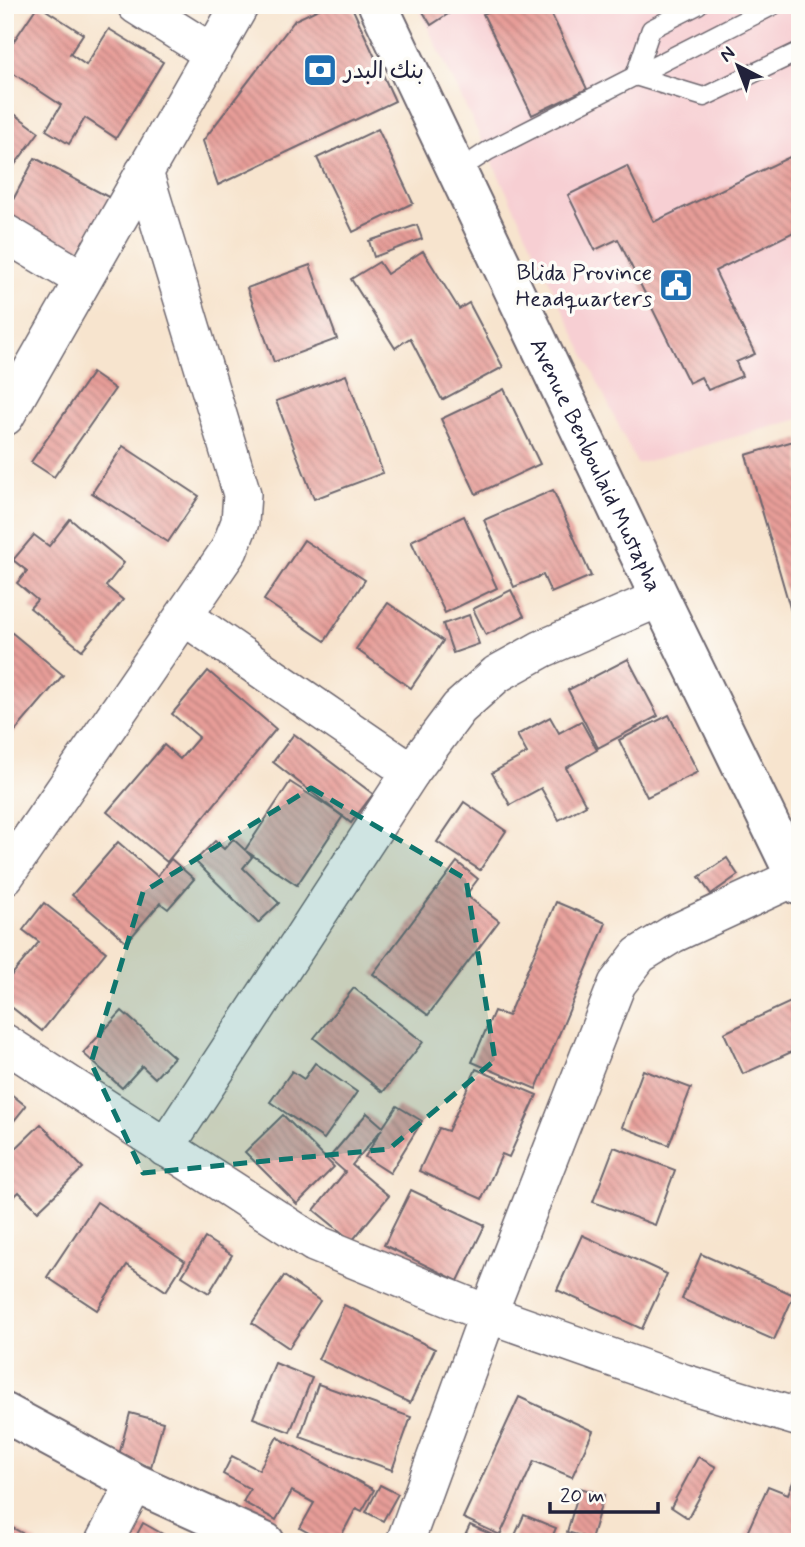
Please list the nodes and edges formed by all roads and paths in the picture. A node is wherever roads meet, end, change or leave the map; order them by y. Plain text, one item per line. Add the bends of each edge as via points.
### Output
1 (136, 5) edge
2 (240, 5) edge
3 (378, 5) edge
4 (698, 5) edge
5 (774, 5) edge
6 (800, 51) edge
7 (212, 53) junction
8 (635, 76) junction
9 (457, 171) junction
10 (144, 172) junction
11 (5, 233) edge
12 (82, 279) junction
13 (5, 417) edge
14 (660, 598) junction
15 (185, 617) junction
16 (411, 772) junction
17 (5, 876) edge
18 (798, 882) edge
19 (5, 1043) edge
20 (165, 1148) junction
21 (488, 1314) junction
22 (5, 1413) edge
23 (800, 1418) edge
24 (135, 1483) junction
25 (104, 1542) edge
26 (265, 1542) edge
27 (405, 1542) edge

1 - 7 street
2 - 7 street
3 - 9 main road, Avenue Benboulaid Mustapha
4 - 8 lane via 651,29
5 - 8 lane
6 - 8 lane via 704,97
7 - 10 street
8 - 9 lane
9 - 14 main road, Avenue Benboulaid Mustapha
10 - 12 street
10 - 15 street via 242,494 240,522 229,550
11 - 12 street
12 - 13 street
14 - 16 street via 542,649 497,674 459,708
14 - 18 main road, Avenue Benboulaid Mustapha
15 - 16 street
15 - 17 street
16 - 20 street
18 - 21 street via 673,934 639,955 617,984
19 - 20 street
20 - 21 street via 314,1243
21 - 23 street
21 - 27 street
22 - 24 main road
24 - 25 street
24 - 26 main road

